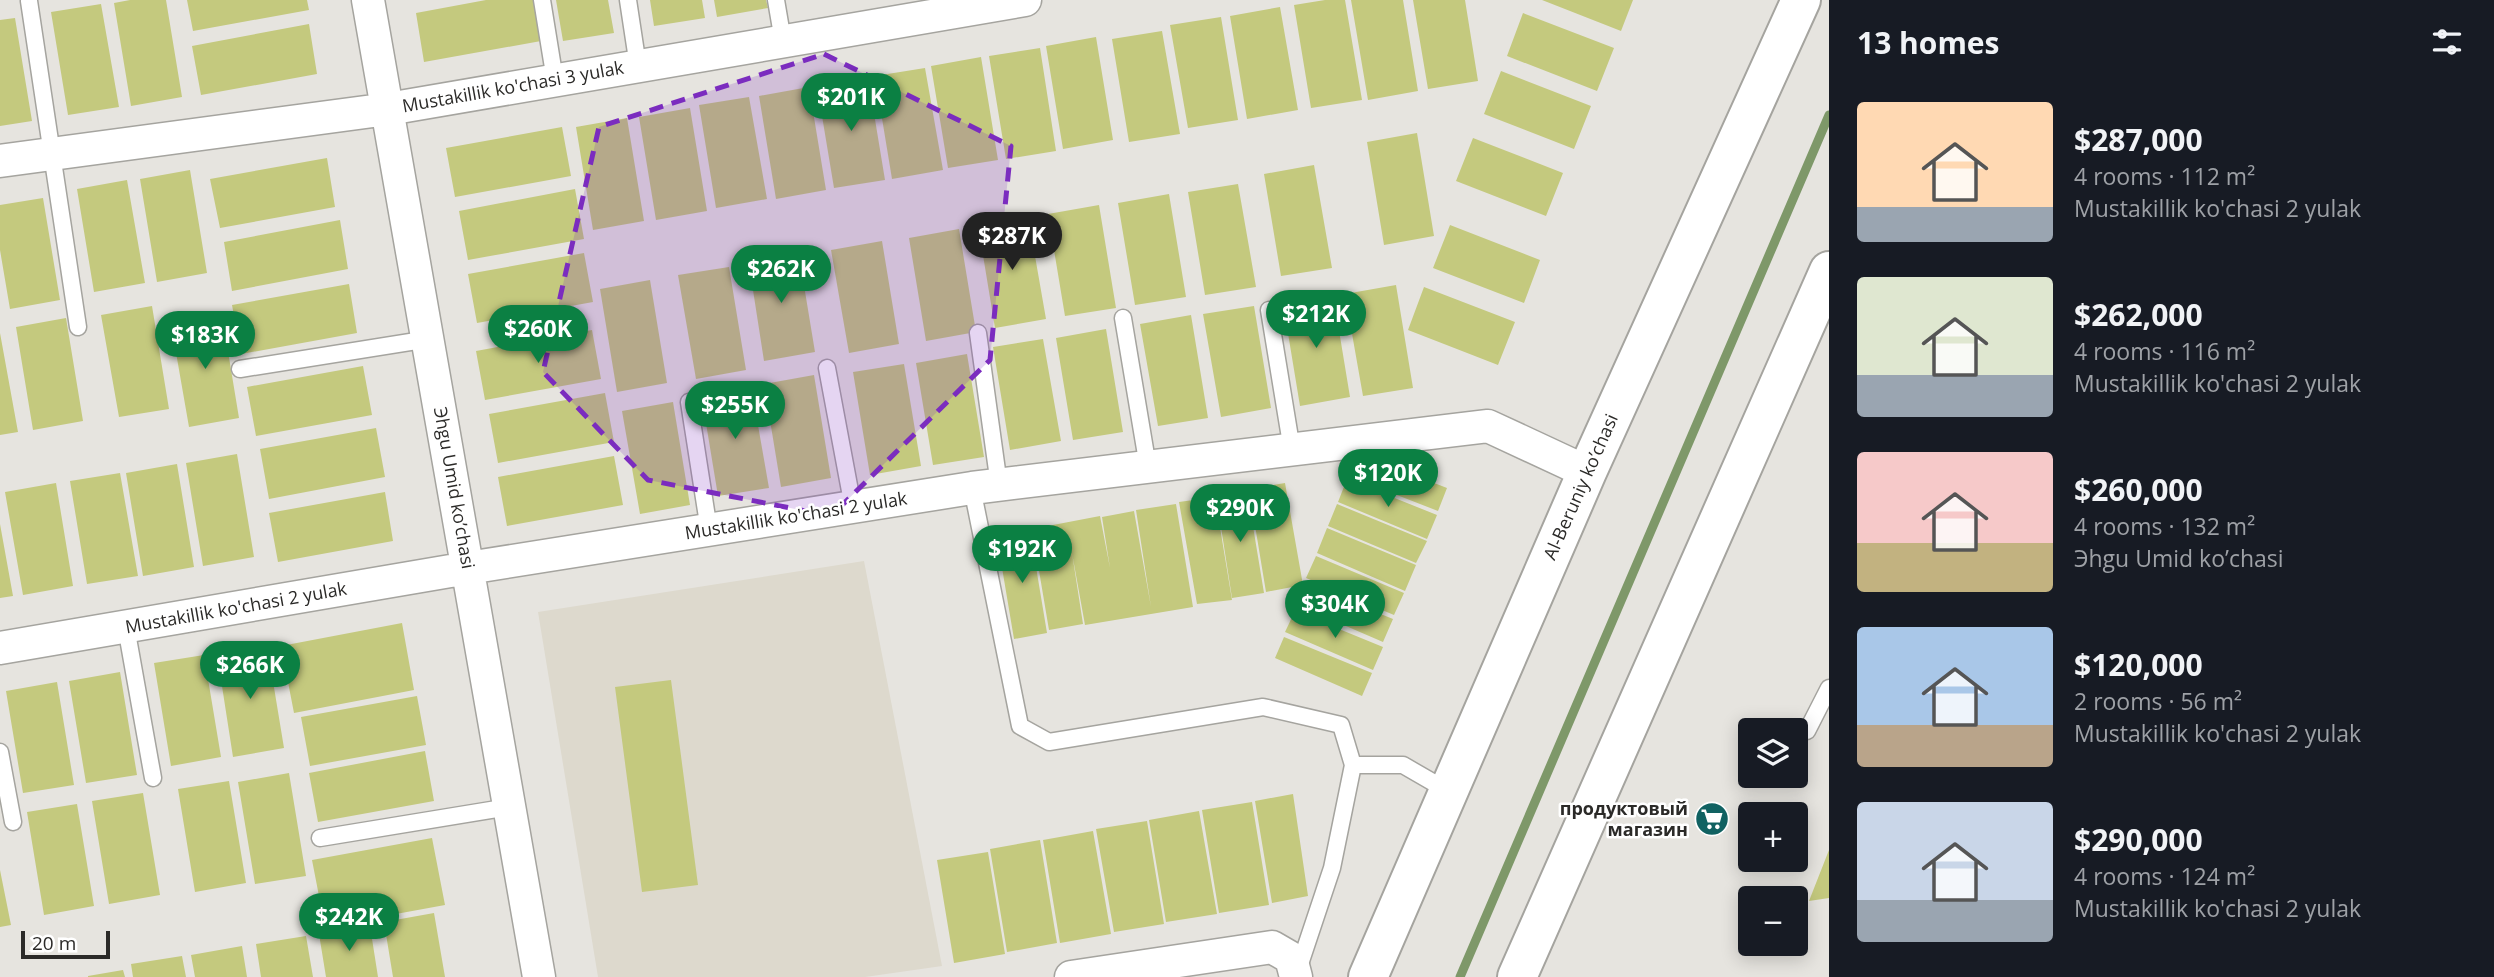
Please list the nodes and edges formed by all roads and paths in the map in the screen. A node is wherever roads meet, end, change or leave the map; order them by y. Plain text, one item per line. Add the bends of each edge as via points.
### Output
1 (369, 0) edge
2 (542, 0) edge
3 (628, 0) edge
4 (776, 0) edge
5 (1024, 0) edge
6 (1801, 0) edge
7 (29, 1) edge
8 (921, 8) edge
9 (783, 41) junction
10 (638, 66) junction
11 (555, 80) junction
12 (388, 109) junction
13 (51, 153) junction
14 (0, 161) edge
15 (1829, 271) edge
16 (1269, 310) dead end
17 (1123, 318) dead end
18 (78, 327) dead end
19 (978, 332) dead end
20 (429, 339) junction
21 (827, 368) dead end
22 (240, 369) dead end
23 (689, 402) dead end
24 (1292, 450) junction
25 (1148, 467) junction
26 (1587, 472) junction
27 (986, 487) junction
28 (853, 507) junction
29 (709, 530) junction
30 (468, 568) junction
31 (126, 626) junction
32 (0, 648) edge
33 (1829, 688) edge
34 (1808, 729) edge
35 (0, 752) edge
36 (1353, 765) junction
37 (153, 778) dead end
38 (1448, 791) junction
39 (509, 807) junction
40 (13, 822) dead end
41 (320, 838) dead end
42 (1296, 976) edge
43 (539, 977) edge
44 (1071, 977) edge
45 (1368, 977) edge
46 (1517, 977) edge

1 - 12 street, Эhgu Umid ko’chasi
2 - 11 lane
3 - 10 lane
4 - 9 lane
5 - 8 street, Mustakillik ko'chasi 3 yulak
6 - 26 main road, Al-Beruniy ko’chasi
7 - 13 lane
8 - 9 street, Mustakillik ko'chasi 3 yulak
9 - 10 street, Mustakillik ko'chasi 3 yulak
10 - 11 street, Mustakillik ko'chasi 3 yulak
11 - 12 street, Mustakillik ko'chasi 3 yulak
12 - 13 street, Mustakillik ko'chasi 3 yulak
12 - 20 street, Эhgu Umid ko’chasi
13 - 14 street, Mustakillik ko'chasi 3 yulak
13 - 18 lane
15 - 46 main road
16 - 24 lane
17 - 25 lane
19 - 27 lane
20 - 22 lane
20 - 30 street, Эhgu Umid ko’chasi
21 - 28 lane
23 - 29 lane
24 - 25 street, Mustakillik ko'chasi 2 yulak
24 - 26 street, Mustakillik ko'chasi 2 yulak via 1488,426
25 - 27 street, Mustakillik ko'chasi 2 yulak
26 - 38 main road, Al-Beruniy ko’chasi
27 - 28 street, Mustakillik ko'chasi 2 yulak
27 - 36 lane via 1020,726 1049,741 1263,707 1341,724
28 - 29 street, Mustakillik ko'chasi 2 yulak
29 - 30 street, Mustakillik ko'chasi 2 yulak
30 - 31 street, Mustakillik ko'chasi 2 yulak
30 - 39 street, Эhgu Umid ko’chasi
31 - 32 street, Mustakillik ko'chasi 2 yulak
31 - 37 lane
33 - 34 lane
35 - 40 lane
36 - 38 lane via 1403,765
36 - 42 lane via 1332,869
38 - 45 main road, Al-Beruniy ko’chasi
39 - 41 lane
39 - 43 street, Эhgu Umid ko’chasi
42 - 44 street via 1291,958 1272,947

